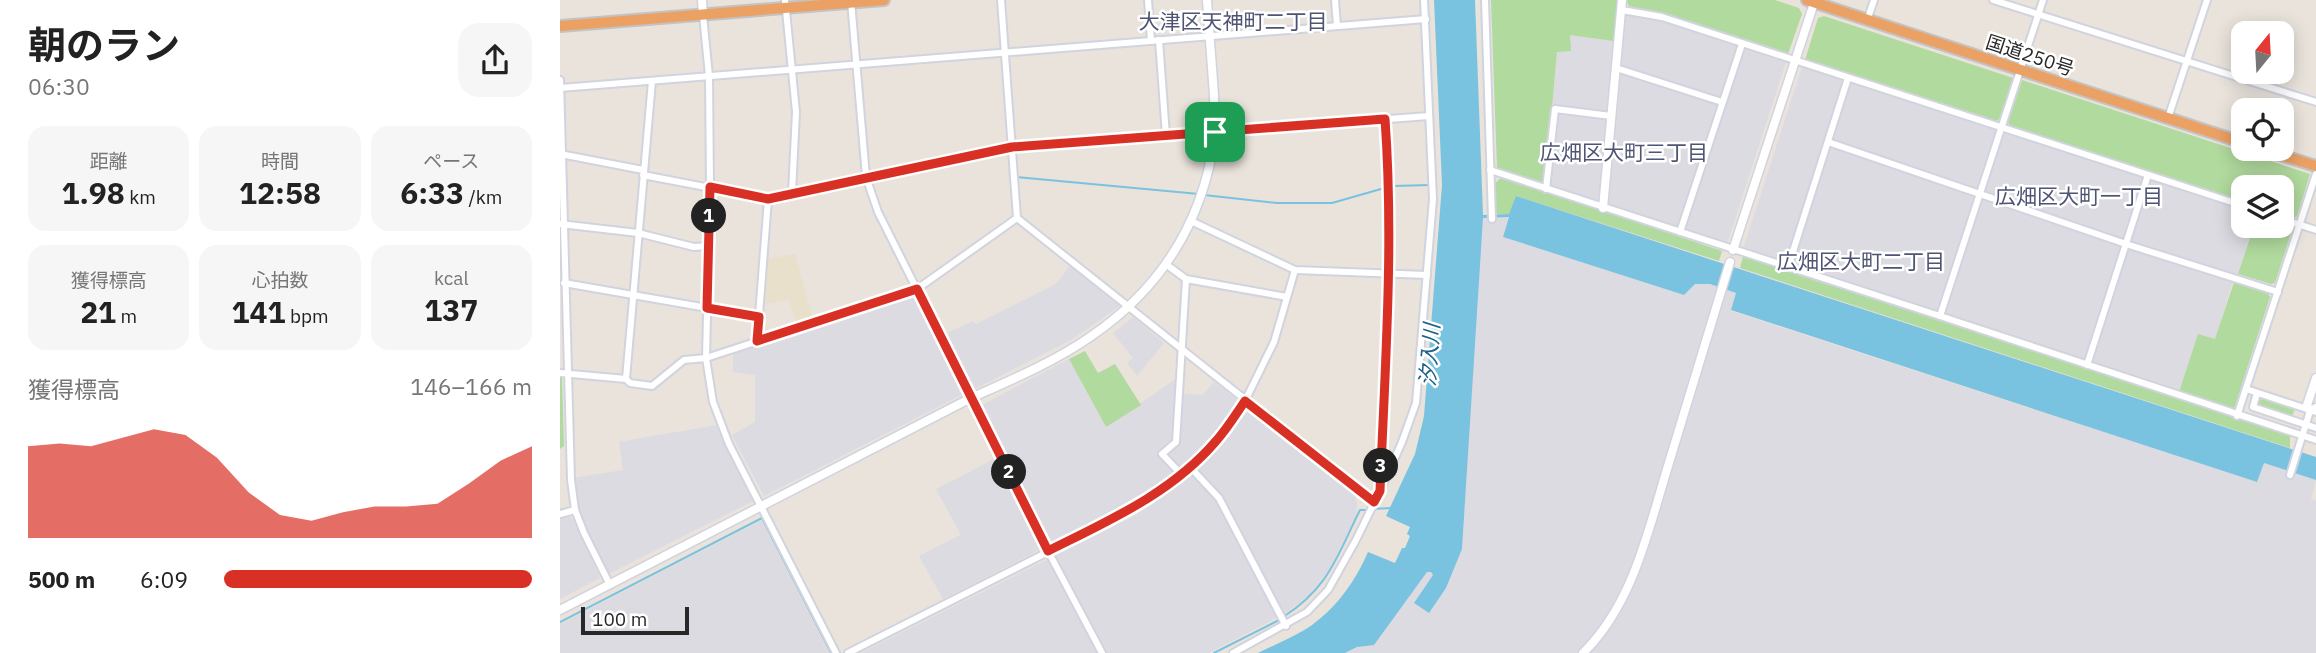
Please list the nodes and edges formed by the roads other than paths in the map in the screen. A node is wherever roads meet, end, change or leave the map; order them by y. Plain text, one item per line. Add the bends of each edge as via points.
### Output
1 (702, 0) edge
2 (884, 0) edge
3 (1001, 0) edge
4 (1148, 0) edge
5 (1207, 0) edge
6 (1335, 0) edge
7 (1424, 0) edge
8 (1485, 0) edge
9 (1622, 0) edge
10 (1874, 0) edge
11 (1993, 0) edge
12 (2043, 0) edge
13 (2207, 0) edge
14 (851, 1) edge
15 (1812, 1) edge
16 (785, 4) edge
17 (1622, 10) junction
18 (2038, 14) junction
19 (704, 15) junction
20 (1426, 19) junction
21 (1867, 21) junction
22 (560, 26) edge
23 (1337, 26) junction
24 (1210, 35) junction
25 (1159, 40) junction
26 (1151, 41) junction
27 (1742, 44) junction
28 (1005, 52) junction
29 (1795, 61) junction
30 (2186, 61) junction
31 (856, 63) junction
32 (1616, 68) junction
33 (792, 69) junction
34 (2020, 69) junction
35 (709, 76) junction
36 (1848, 78) junction
37 (560, 80) edge
38 (652, 81) junction
39 (560, 88) edge
40 (1722, 102) junction
41 (2316, 102) edge
42 (1429, 116) junction
43 (1611, 116) junction
44 (2168, 118) junction
45 (1385, 119) junction
46 (2001, 127) junction
47 (1215, 132) junction
48 (1166, 136) junction
49 (2231, 139) edge
50 (1828, 142) junction
51 (1012, 147) junction
52 (560, 154) edge
53 (2294, 159) edge
54 (2316, 166) edge
55 (1490, 170) junction
56 (643, 172) junction
57 (2316, 174) edge
58 (2148, 175) junction
59 (866, 177) junction
60 (710, 187) junction
61 (1546, 189) junction
62 (792, 193) junction
63 (1980, 195) junction
64 (768, 199) junction
65 (2231, 202) edge
66 (1603, 208) junction
67 (1492, 216) dead end
68 (1017, 218) junction
69 (1191, 221) junction
70 (2294, 223) edge
71 (562, 224) edge
72 (2300, 225) junction
73 (2316, 230) edge
74 (1680, 232) junction
75 (638, 233) junction
76 (2126, 244) junction
77 (708, 246) junction
78 (1733, 250) junction
79 (1730, 262) joint
80 (1167, 265) junction
81 (1788, 267) junction
82 (1295, 270) junction
83 (1389, 273) junction
84 (1427, 275) junction
85 (1186, 279) junction
86 (565, 283) junction
87 (917, 289) junction
88 (2278, 292) junction
89 (633, 295) junction
90 (1287, 297) junction
91 (707, 308) junction
92 (1129, 308) junction
93 (1940, 316) junction
94 (759, 317) junction
95 (757, 341) junction
96 (1180, 349) junction
97 (706, 358) junction
98 (2087, 365) junction
99 (564, 373) edge
100 (2316, 378) edge
101 (626, 379) junction
102 (2246, 390) junction
103 (2257, 393) junction
104 (971, 398) junction
105 (1245, 401) junction
106 (2314, 410) edge
107 (2237, 416) junction
108 (2305, 424) junction
109 (2316, 428) edge
110 (2302, 436) junction
111 (2316, 440) edge
112 (570, 451) junction
113 (560, 453) edge
114 (1190, 467) junction
115 (1181, 474) junction
116 (2290, 475) dead end
117 (1380, 491) junction
118 (1374, 502) junction
119 (762, 506) junction
120 (575, 510) junction
121 (560, 514) edge
122 (1048, 551) junction
123 (610, 585) junction
124 (560, 610) edge
125 (1286, 626) junction
126 (836, 653) edge
127 (848, 653) edge
128 (1102, 653) edge
129 (1233, 653) edge
130 (1583, 653) edge

1 - 19 street
2 - 14 highway
3 - 28 street
4 - 26 street
5 - 24 street
6 - 23 street
7 - 20 street
8 - 55 street
9 - 17 street
10 - 21 street
11 - 18 street
12 - 18 street
13 - 30 street
14 - 16 highway
14 - 31 street
15 - 21 highway, 国道250号
15 - 29 street
16 - 19 highway
16 - 33 street
17 - 27 street via 1662,17
17 - 32 street
18 - 30 street
18 - 34 street
19 - 22 highway
19 - 35 street
20 - 23 street
20 - 42 street
21 - 34 highway, 国道250号
23 - 24 street
24 - 25 street
24 - 47 street
25 - 26 street
25 - 48 street
26 - 28 street
27 - 29 street
27 - 40 street
28 - 31 street
28 - 51 street
29 - 36 street
29 - 78 street
30 - 41 street
30 - 44 street
31 - 33 street
31 - 59 street
32 - 40 street
32 - 43 street
33 - 35 street
33 - 62 street via 796,112
34 - 44 highway, 国道250号
34 - 46 street
35 - 38 street
35 - 60 street
36 - 46 street
36 - 50 street
37 - 39 street
38 - 39 street
38 - 56 street
39 - 52 street
40 - 74 street
42 - 45 street
42 - 84 street via 1433,199
43 - 61 street via 1555,109
43 - 66 street
44 - 49 highway, 国道250号
45 - 47 street
45 - 83 street
46 - 58 street
46 - 63 street
47 - 48 street
47 - 69 street
48 - 51 street
50 - 63 street
50 - 81 street
51 - 59 street
51 - 68 street
52 - 56 street
52 - 71 street
53 - 54 highway
55 - 61 street
55 - 67 street
56 - 60 street
56 - 75 street
57 - 72 street
58 - 65 street
58 - 76 street
59 - 62 street
59 - 87 street via 878,212
60 - 64 street
60 - 77 street
61 - 66 street
62 - 64 street
63 - 76 street
63 - 93 street
64 - 94 street
66 - 74 street
68 - 87 street
68 - 92 street
69 - 80 street
69 - 82 street
70 - 72 street
71 - 75 street
71 - 86 street
72 - 73 street
72 - 88 street
74 - 78 street
75 - 77 street via 694,247
75 - 89 street
76 - 88 street
76 - 98 street
77 - 91 street
78 - 79 street
78 - 81 street
79 - 130 street via 1640,557 1614,614
80 - 85 street
80 - 92 street
81 - 93 street
82 - 83 street
82 - 90 street
83 - 84 street
83 - 117 street
84 - 117 street via 1416,403
85 - 90 street
85 - 96 street
86 - 89 street
86 - 99 street
87 - 95 street
87 - 104 street
88 - 102 street
89 - 91 street
89 - 101 street
90 - 105 street via 1274,342
91 - 94 street
91 - 97 street
92 - 96 street
92 - 104 street via 1037,368
93 - 98 street
94 - 95 street
95 - 97 street
96 - 105 street
96 - 115 street via 1176,442 1162,454
97 - 101 street via 684,360 652,386
97 - 119 street via 713,402
98 - 107 street
99 - 101 street
99 - 112 street
100 - 106 street via 2307,405
102 - 103 street
102 - 107 street
103 - 106 street
103 - 108 street via 2253,407
104 - 119 street
104 - 122 street
105 - 114 street
105 - 118 street
106 - 108 street
107 - 110 street
108 - 109 street
108 - 110 street
110 - 111 street
110 - 116 street
112 - 113 street
112 - 120 street
114 - 115 street
114 - 125 street via 1219,498
115 - 122 street via 1129,511
117 - 118 street
118 - 125 street via 1328,590
119 - 123 street
119 - 126 street
120 - 121 street
120 - 123 street
122 - 127 street
122 - 128 street
123 - 124 street
125 - 129 street

